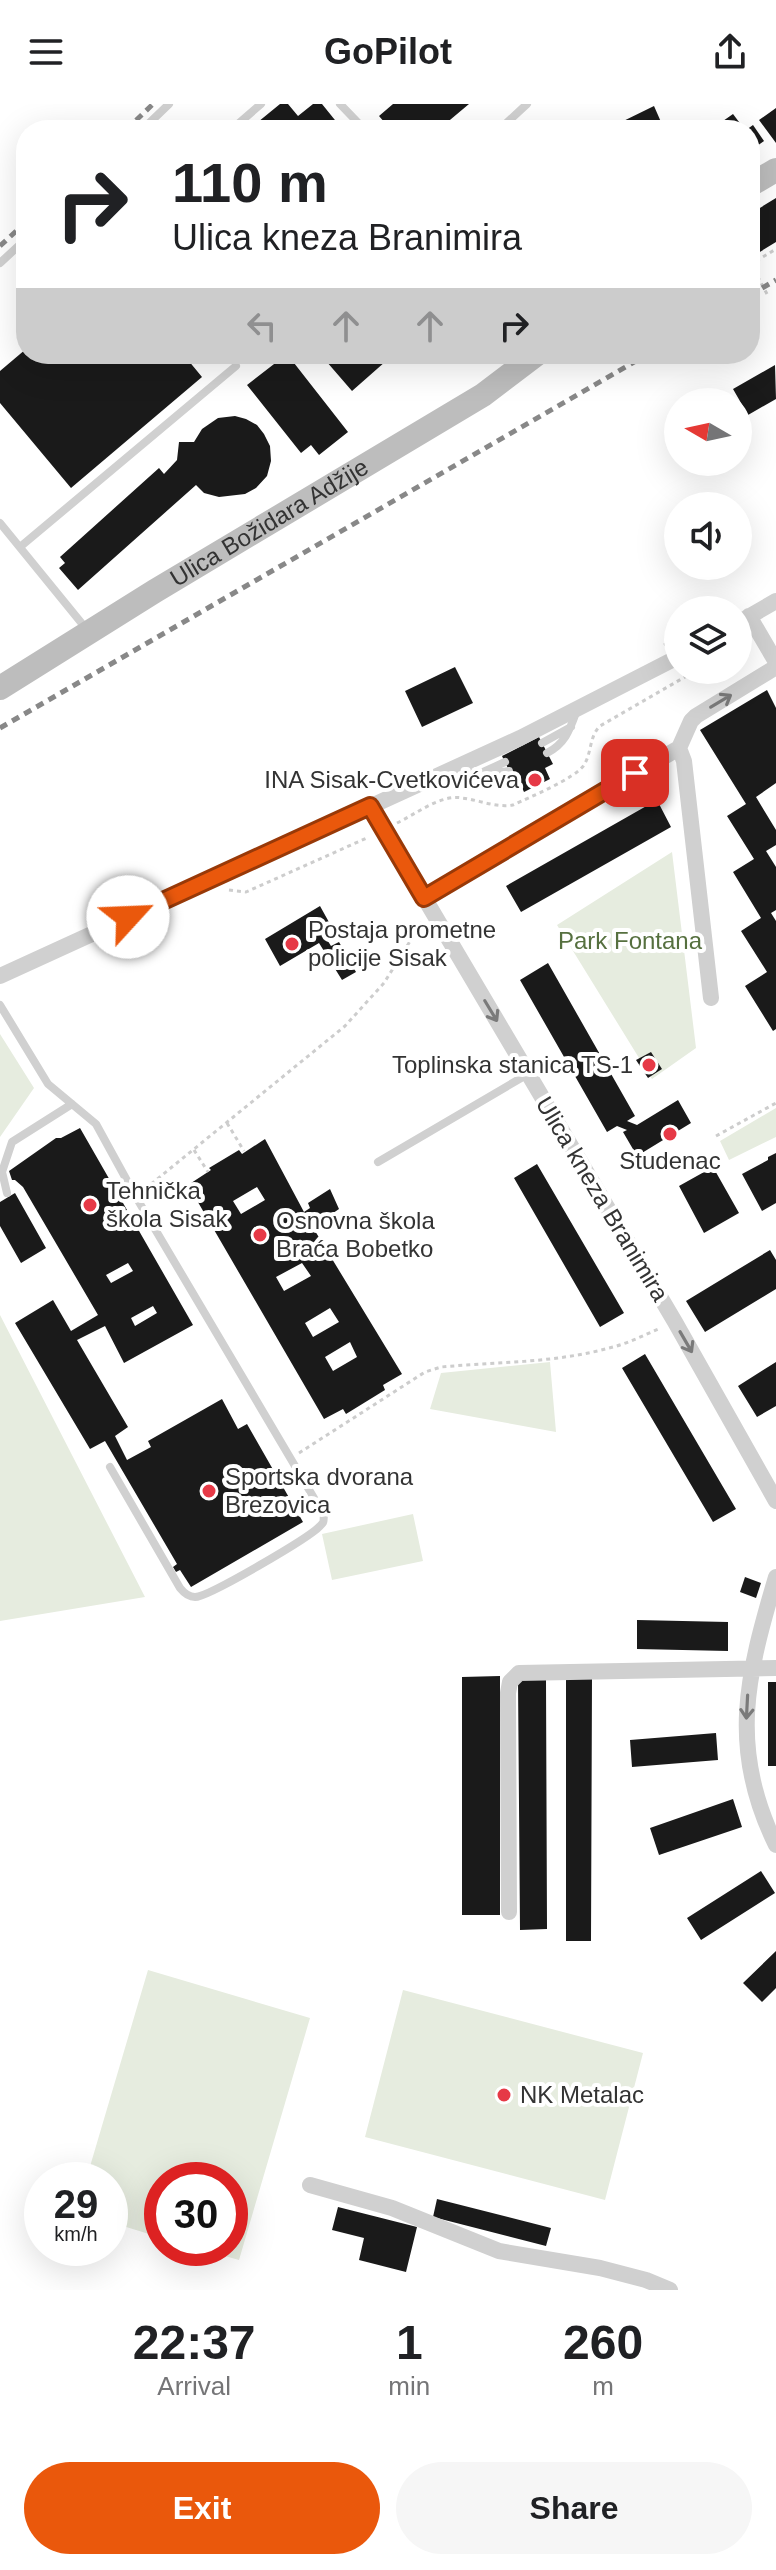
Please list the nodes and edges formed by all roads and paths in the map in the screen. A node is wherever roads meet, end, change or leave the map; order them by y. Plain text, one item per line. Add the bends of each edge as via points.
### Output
1 (169, 104) edge
2 (261, 104) edge
3 (340, 104) edge
4 (527, 104) edge
5 (152, 120) edge
6 (243, 120) edge
7 (355, 120) edge
8 (510, 120) edge
9 (16, 248) edge
10 (0, 263) edge
11 (760, 281) edge
12 (767, 294) dead end
13 (524, 364) edge
14 (236, 366) dead end
15 (0, 523) edge
16 (20, 547) junction
17 (776, 601) edge
18 (752, 615) edge
19 (752, 631) edge
20 (89, 632) junction
21 (664, 645) edge
22 (654, 650) dead end
23 (664, 664) edge
24 (776, 664) edge
25 (673, 684) edge
26 (0, 688) edge
27 (577, 710) junction
28 (571, 727) junction
29 (542, 743) dead end
30 (679, 748) junction
31 (547, 753) dead end
32 (507, 766) dead end
33 (447, 771) junction
34 (370, 806) junction
35 (383, 830) junction
36 (224, 888) dead end
37 (428, 904) junction
38 (0, 976) edge
39 (711, 998) dead end
40 (0, 1005) edge
41 (528, 1074) junction
42 (776, 1103) edge
43 (72, 1104) junction
44 (227, 1123) junction
45 (716, 1136) dead end
46 (194, 1150) junction
47 (244, 1151) dead end
48 (378, 1162) dead end
49 (208, 1172) dead end
50 (7, 1193) dead end
51 (136, 1197) junction
52 (675, 1322) junction
53 (289, 1459) junction
54 (110, 1467) dead end
55 (776, 1501) edge
56 (776, 1577) edge
57 (752, 1668) junction
58 (776, 1668) edge
59 (776, 1845) edge
60 (509, 1912) dead end
61 (310, 2185) dead end
62 (670, 2290) edge

1 - 5 lane
2 - 6 lane
3 - 7 lane
4 - 8 lane
9 - 10 lane
11 - 12 path
13 - 20 main road, Ulica Božidara Adžije via 483,395
14 - 16 lane
15 - 16 lane
16 - 20 lane
17 - 18 street
19 - 24 street
20 - 26 main road, Ulica Božidara Adžije
21 - 22 path
23 - 27 street
30 -> 24 street via 696,716
25 - 35 path via 600,726 583,767 539,792 508,806 447,798
27 - 28 lane
27 - 33 street
28 - 29 lane
28 - 31 lane via 563,742
30 - 37 street
30 - 39 street
32 - 33 lane via 480,774
33 - 34 street
34 - 35 street, Ulica kneza Branimira
34 - 38 street
35 - 36 path via 246,892
35 - 37 street, Ulica kneza Branimira
37 -> 41 street, Ulica kneza Branimira
37 - 44 path via 384,983 345,1026
40 - 43 lane via 48,1084
41 - 48 lane
41 - 52 street, Ulica kneza Branimira
42 - 45 path
43 - 50 lane via 12,1142 2,1172
43 - 51 lane via 96,1124
44 - 46 path
44 - 47 path
46 - 49 path
46 - 51 path
51 - 53 lane
52 - 53 path via 593,1352 425,1372
52 -> 55 street, Ulica kneza Branimira
53 - 54 lane via 324,1515 322,1524 196,1597 183,1592
56 - 57 street
57 - 58 street
57 -> 59 street via 748,1762
57 - 60 street via 513,1677 508,1693
61 - 62 street via 392,2208 499,2251 600,2268

